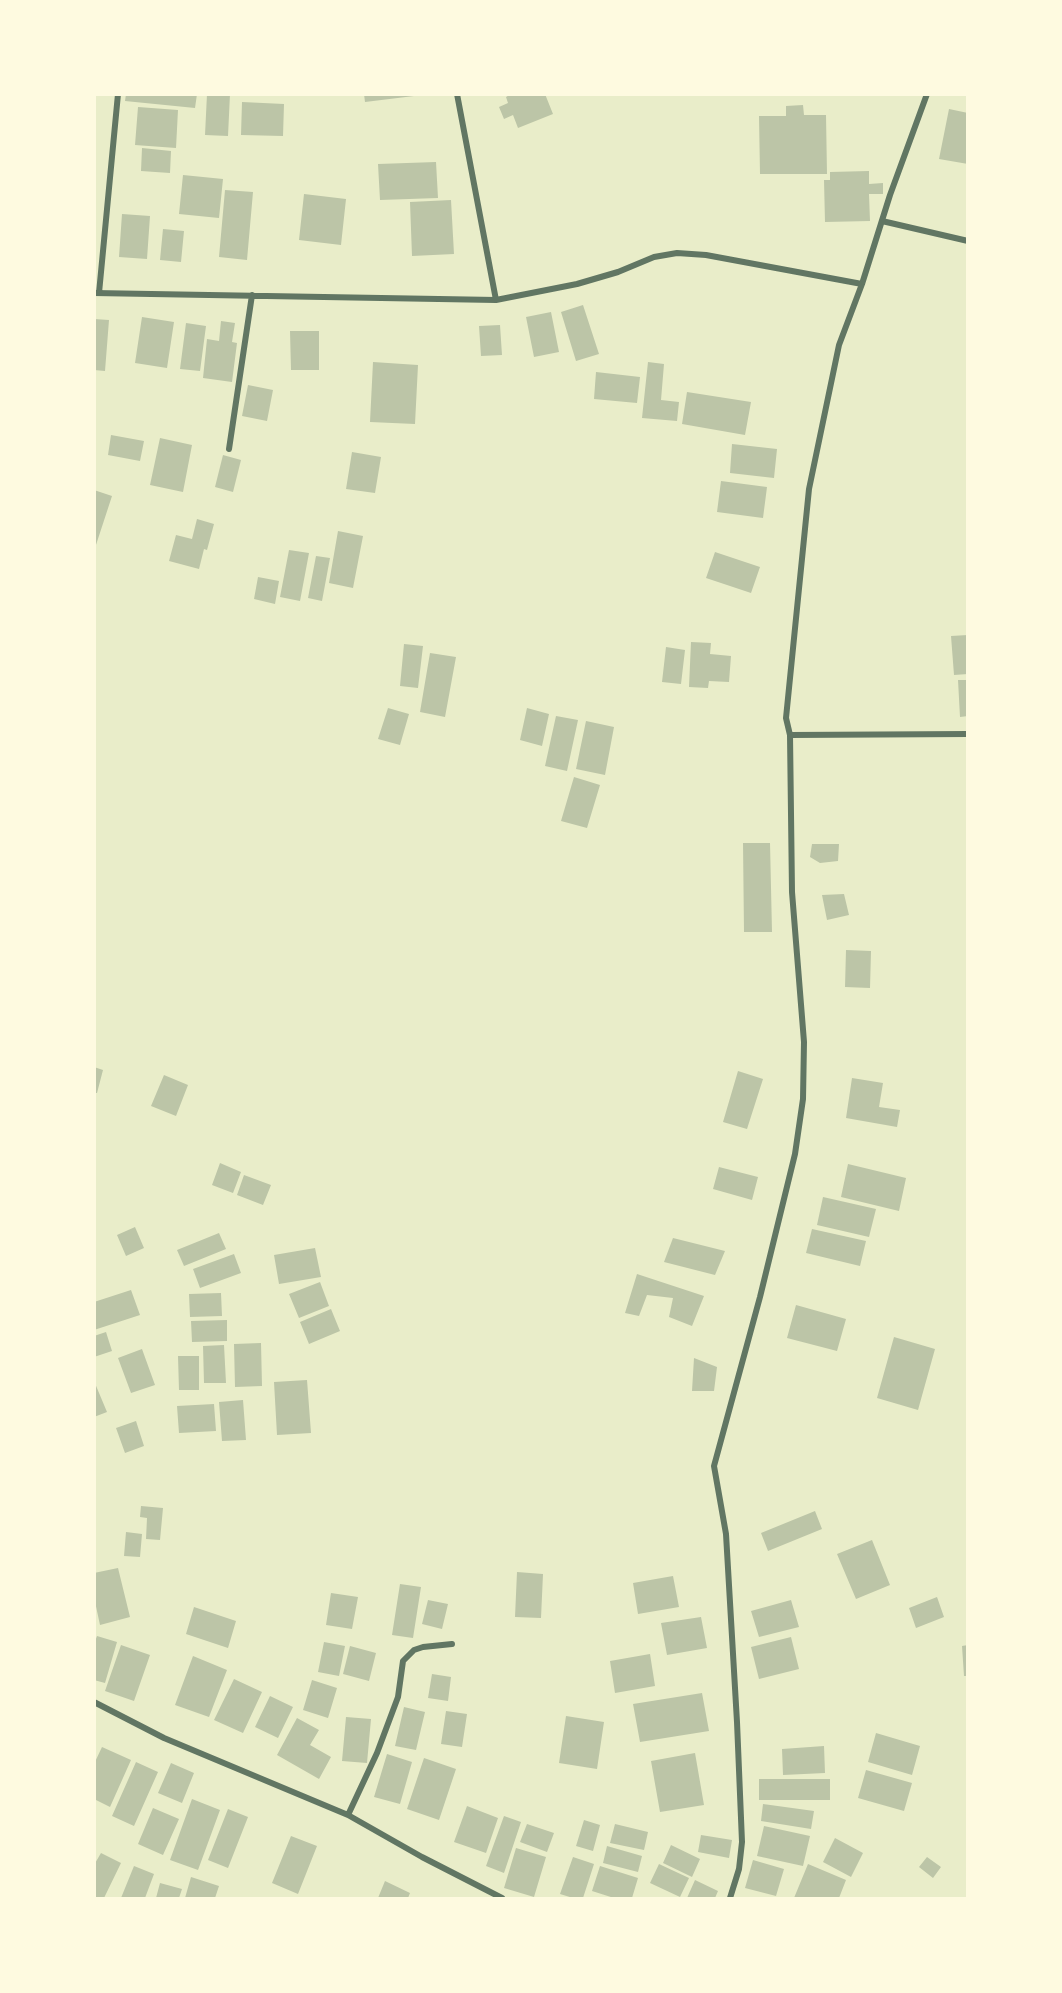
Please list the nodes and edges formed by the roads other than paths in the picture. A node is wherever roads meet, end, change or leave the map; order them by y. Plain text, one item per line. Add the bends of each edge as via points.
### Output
1 (118, 94) edge
2 (457, 94) edge
3 (927, 94) edge
4 (882, 221) junction
5 (968, 241) edge
6 (862, 284) junction
7 (97, 293) edge
8 (252, 295) junction
9 (496, 300) junction
10 (229, 449) dead end
11 (968, 734) edge
12 (790, 735) junction
13 (452, 1644) dead end
14 (94, 1702) edge
15 (348, 1815) junction
16 (502, 1899) edge
17 (730, 1899) edge

1 - 7 street
2 - 9 street
3 - 4 street
4 - 5 street
4 - 6 street
6 - 9 street via 677,253 577,284
6 - 12 street via 839,345 809,489 786,718
7 - 8 street
8 - 9 street
8 - 10 street
11 - 12 street
12 - 17 street via 792,892 804,1042 803,1099 795,1154 714,1466 726,1544 742,1842
13 - 15 street via 414,1650 403,1661 398,1697
14 - 15 street via 164,1737
15 - 16 street

